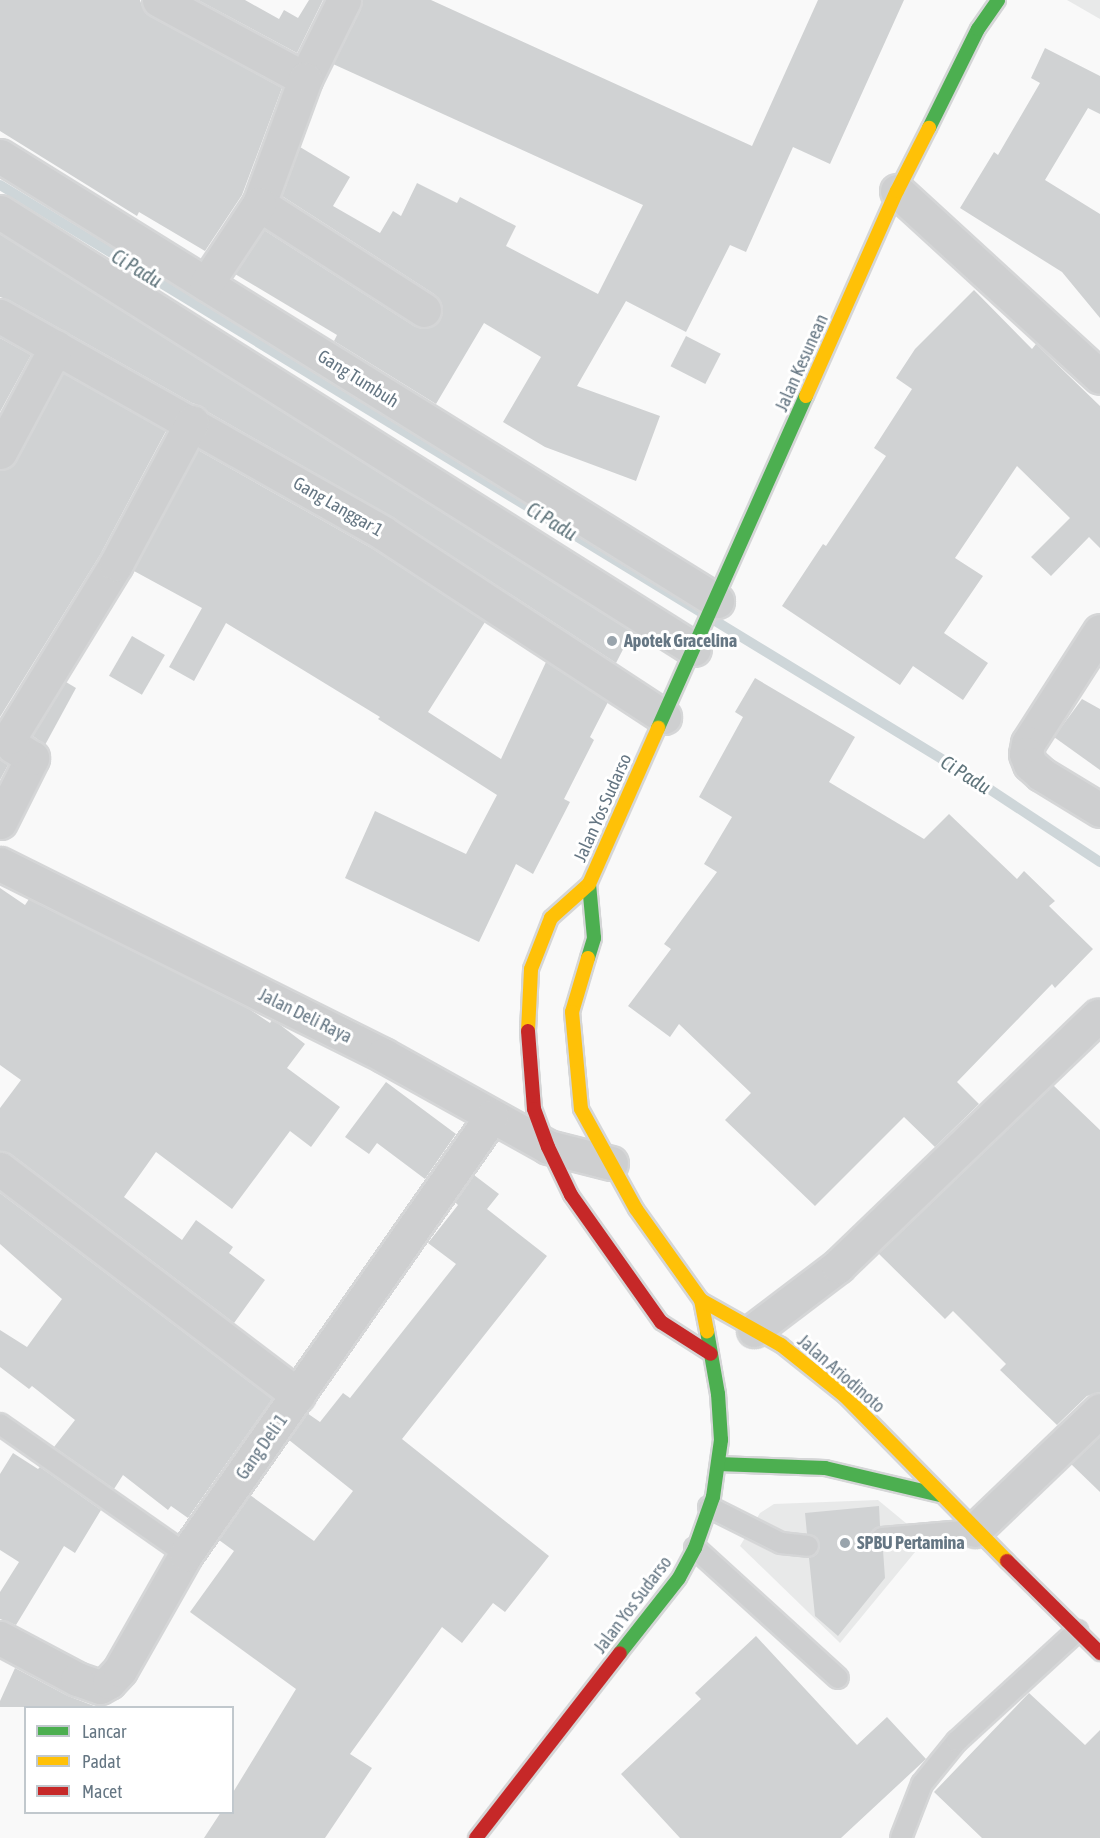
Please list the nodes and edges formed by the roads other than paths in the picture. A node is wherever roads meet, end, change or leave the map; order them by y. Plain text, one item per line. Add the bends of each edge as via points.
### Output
1 (159, 0) edge
2 (344, 0) edge
3 (988, 4) edge
4 (305, 80) junction
5 (0, 156) edge
6 (897, 190) junction
7 (260, 204) junction
8 (0, 212) edge
9 (206, 284) junction
10 (424, 310) dead end
11 (0, 316) edge
12 (56, 347) junction
13 (1100, 377) edge
14 (192, 423) junction
15 (0, 452) edge
16 (717, 601) junction
17 (1100, 631) edge
18 (694, 650) junction
19 (664, 717) junction
20 (650, 746) joint
21 (1100, 810) edge
22 (0, 822) edge
23 (2, 870) edge
24 (589, 884) junction
25 (1098, 1016) dead end
26 (492, 1116) junction
27 (548, 1147) junction
28 (611, 1163) junction
29 (0, 1169) edge
30 (701, 1300) junction
31 (754, 1330) junction
32 (711, 1354) junction
33 (298, 1395) junction
34 (1100, 1410) edge
35 (0, 1424) edge
36 (718, 1464) junction
37 (940, 1495) junction
38 (709, 1507) junction
39 (975, 1530) junction
40 (882, 1538) dead end
41 (808, 1546) dead end
42 (695, 1548) junction
43 (186, 1554) junction
44 (1077, 1630) junction
45 (0, 1638) edge
46 (1100, 1653) edge
47 (838, 1678) dead end
48 (476, 1838) edge
49 (901, 1838) edge

1 - 4 street
2 - 4 street
3 - 6 main road, Jalan Kesunean
4 - 7 street
5 - 9 street, Gang Tumbuh
6 - 13 street
6 - 16 main road, Jalan Kesunean
7 - 9 street
7 - 10 street
8 - 18 street
9 - 16 street, Gang Tumbuh
11 - 12 street, Gang Langgar 1
12 - 14 street, Gang Langgar 1
12 - 15 street
14 - 19 street, Gang Langgar 1 via 383,533
14 - 22 street via 116,564 10,737 13,746 32,758
16 - 18 main road, Jalan Kesunean
17 - 21 street via 1028,743 1026,754 1041,774
18 - 19 main road, Jalan Kesunean
19 - 20 main road, Jalan Kesunean
20 - 24 main road, Jalan Yos Sudarso
23 - 26 street, Jalan Deli Raya via 383,1055
24 - 27 main road, Jalan Yos Sudarso via 551,918 531,969 528,1039 534,1109
24 - 28 main road, Jalan Yos Sudarso via 594,938 572,1012 580,1109
25 - 31 street via 838,1266
26 - 27 street, Jalan Deli Raya
26 - 33 street, Gang Deli 1
27 - 28 street, Jalan Deli Raya
27 - 32 main road, Jalan Yos Sudarso via 571,1195 661,1322
28 - 30 main road, Jalan Yos Sudarso via 636,1209
29 - 33 street
30 - 31 main road, Jalan Ariodinoto
30 - 32 main road, Jalan Yos Sudarso
31 - 37 main road, Jalan Ariodinoto via 781,1345 845,1396
32 - 36 main road, Jalan Yos Sudarso via 719,1405
33 - 43 street, Gang Deli 1
34 - 39 street
35 - 43 lane
36 - 37 main road via 825,1468
36 - 38 main road, Jalan Yos Sudarso
37 - 39 main road, Jalan Ariodinoto
38 - 41 lane via 781,1543
38 - 42 main road, Jalan Yos Sudarso
39 - 40 lane
39 - 44 main road, Jalan Ariodinoto
42 - 47 lane
42 - 48 main road, Jalan Yos Sudarso via 679,1578
43 - 45 street, Gang Deli 1 via 120,1670 100,1687
44 - 46 main road, Jalan Ariodinoto
44 - 49 lane via 957,1741 922,1784

